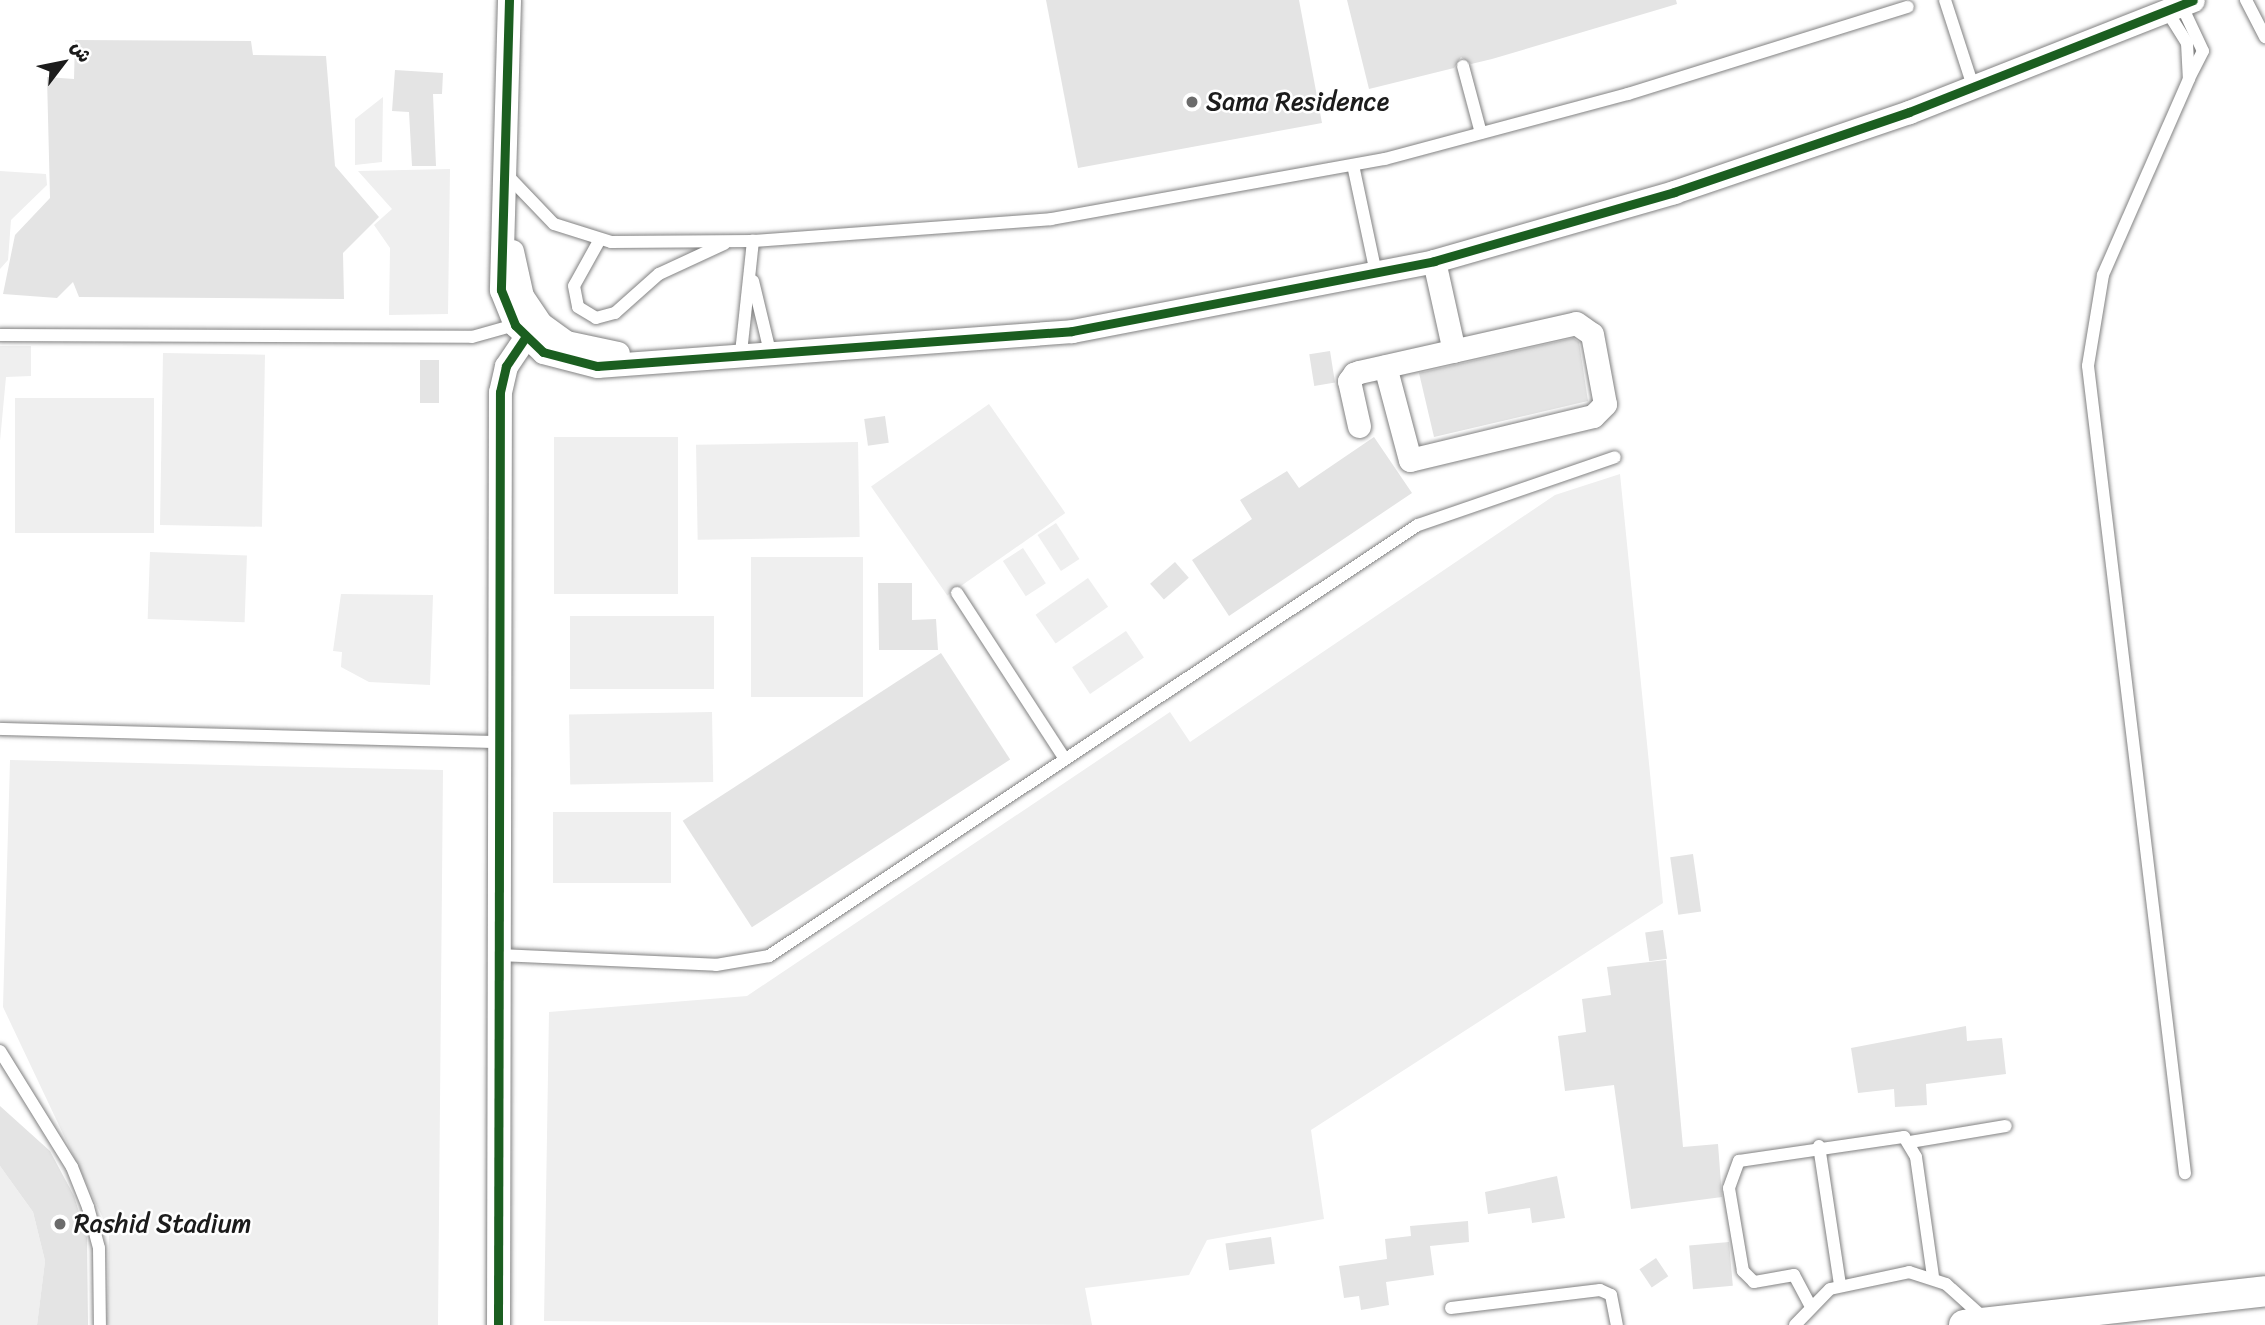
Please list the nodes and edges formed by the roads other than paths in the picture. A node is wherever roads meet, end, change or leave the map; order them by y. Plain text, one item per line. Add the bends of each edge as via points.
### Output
1 (509, 0) edge
2 (1945, 0) edge
3 (2246, 0) edge
4 (2180, 4) edge
5 (1908, 7) dead end
6 (2265, 37) edge
7 (1463, 66) dead end
8 (1974, 89) junction
9 (1481, 133) junction
10 (1353, 165) junction
11 (505, 172) junction
12 (505, 204) junction
13 (599, 241) junction
14 (753, 241) junction
15 (727, 242) junction
16 (1434, 261) junction
17 (1376, 273) junction
18 (753, 280) junction
19 (520, 332) junction
20 (0, 335) edge
21 (1454, 351) junction
22 (770, 352) junction
23 (741, 354) junction
24 (670, 358) junction
25 (1385, 366) junction
26 (1359, 426) dead end
27 (1615, 457) dead end
28 (957, 593) dead end
29 (0, 729) edge
30 (498, 742) junction
31 (1065, 759) junction
32 (499, 955) junction
33 (0, 1051) edge
34 (2006, 1126) dead end
35 (1910, 1142) junction
36 (1819, 1146) junction
37 (2185, 1173) dead end
38 (1933, 1276) junction
39 (1840, 1284) junction
40 (2265, 1291) edge
41 (1810, 1305) junction
42 (1451, 1308) dead end
43 (1976, 1323) edge
44 (100, 1325) edge
45 (498, 1325) edge
46 (1617, 1325) edge
47 (1795, 1325) edge

1 - 11 street
2 - 8 lane
3 - 6 lane
4 - 8 street
4 - 37 lane via 2189,79 2103,275 2088,366
5 - 9 lane
7 - 9 lane
8 - 16 street via 1674,192
9 - 10 lane
10 - 14 lane via 1051,219
10 - 17 lane
11 - 12 street
11 - 13 lane via 535,210
12 - 19 street via 501,290
12 - 24 street via 516,281 540,323 582,348
13 - 15 lane
13 - 15 lane via 574,286 578,307 596,318 615,313 659,274
14 - 15 lane
14 - 18 lane
16 - 17 street
16 - 21 street
17 - 22 street via 1072,331
18 - 22 lane
18 - 23 lane
19 - 20 lane via 472,337
19 - 24 street via 543,352 579,364
19 - 30 street via 500,392
21 - 25 street
21 - 25 street via 1581,323 1592,334 1605,404 1593,416 1410,460
22 - 23 street
23 - 24 street
25 - 26 street via 1349,382
27 - 31 lane via 1418,525
28 - 31 lane
29 - 30 lane
30 - 32 street
31 - 32 lane via 769,956 716,965
32 - 45 street
33 - 44 lane via 72,1167 88,1207 99,1248
34 - 35 lane
35 - 36 lane via 1896,1133
35 - 38 lane
36 - 39 lane
36 - 41 lane via 1748,1158 1729,1178 1745,1276 1754,1282 1794,1276
38 - 39 lane via 1909,1272
38 - 43 lane
39 - 41 lane
40 - 43 street
41 - 47 lane
42 - 46 lane via 1600,1290 1611,1295

